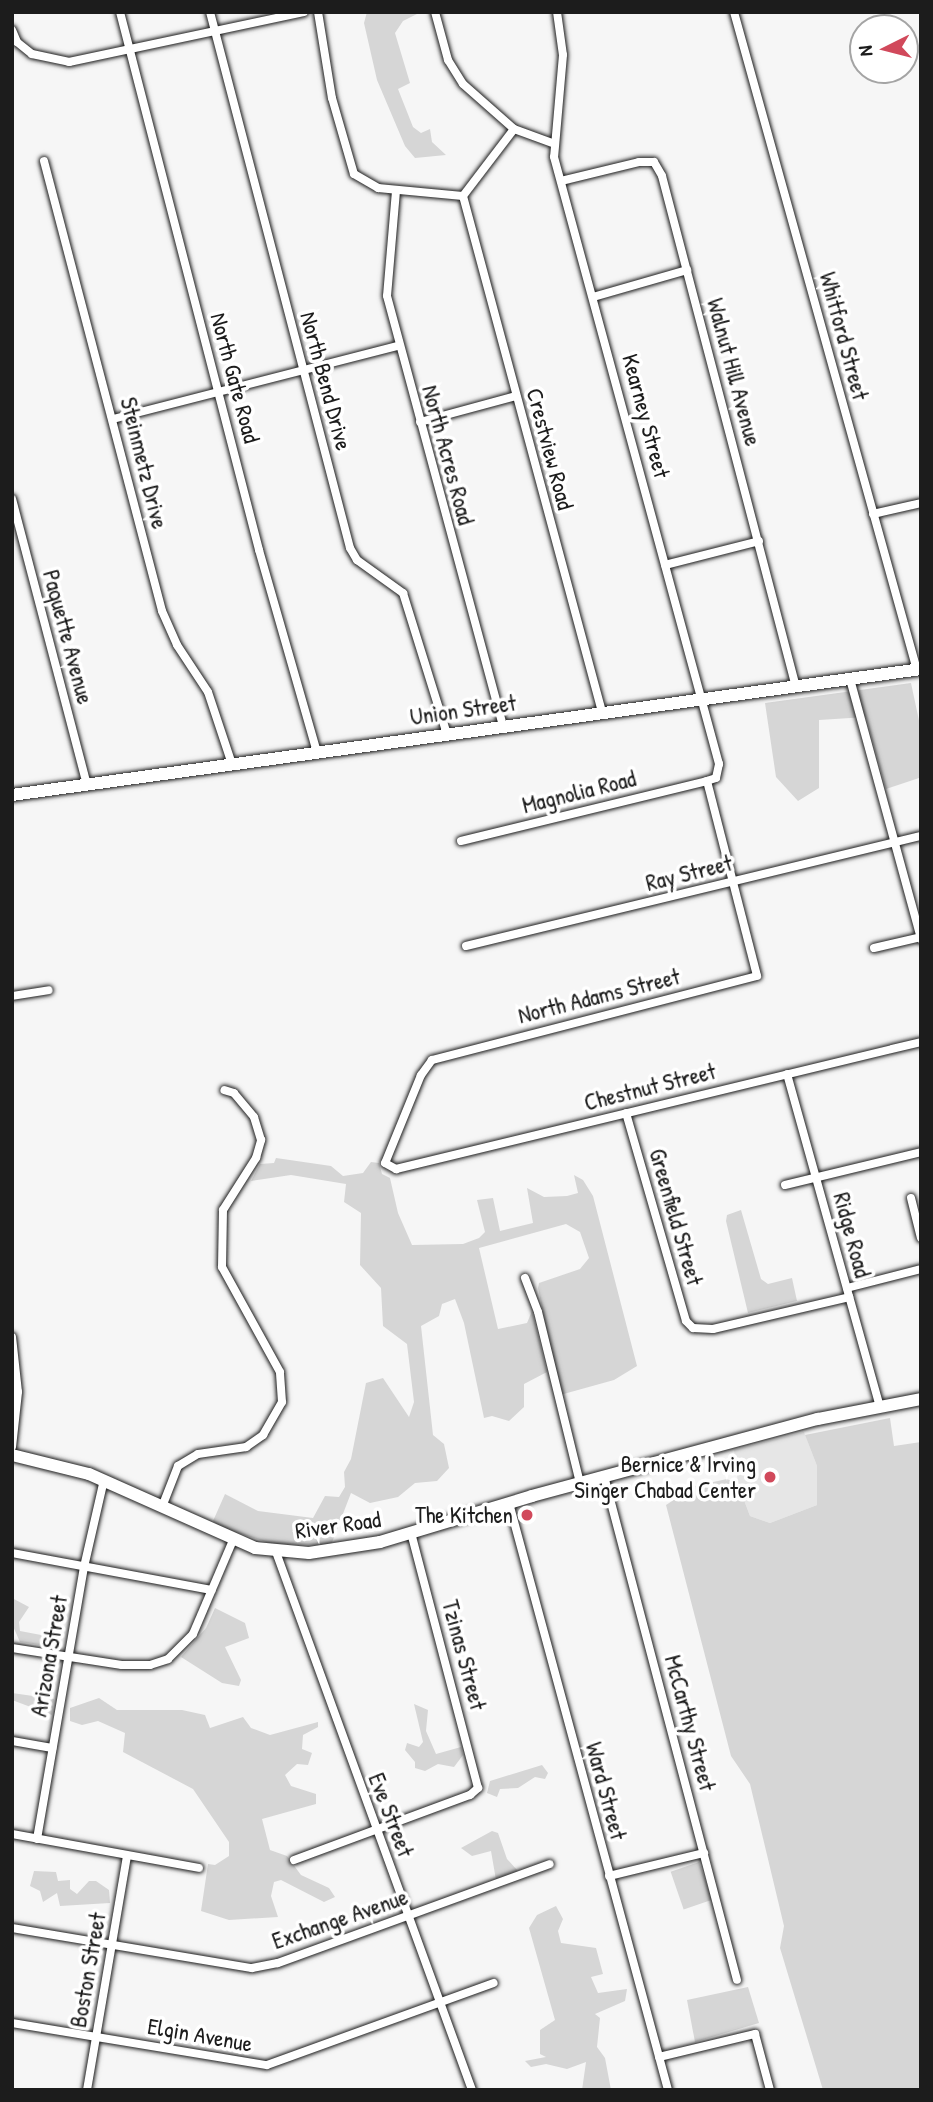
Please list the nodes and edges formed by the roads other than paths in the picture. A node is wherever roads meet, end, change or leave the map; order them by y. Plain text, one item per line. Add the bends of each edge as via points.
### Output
1 (120, 12) edge
2 (210, 12) edge
3 (304, 12) edge
4 (318, 12) edge
5 (435, 12) edge
6 (557, 12) edge
7 (734, 12) edge
8 (12, 30) edge
9 (215, 31) junction
10 (130, 51) junction
11 (514, 129) junction
12 (552, 143) junction
13 (44, 161) dead end
14 (561, 181) junction
15 (396, 191) junction
16 (463, 196) junction
17 (687, 270) junction
18 (593, 297) junction
19 (398, 346) junction
20 (303, 371) junction
21 (218, 392) junction
22 (516, 396) junction
23 (113, 419) junction
24 (420, 422) junction
25 (12, 499) edge
26 (921, 503) edge
27 (873, 514) junction
28 (759, 541) junction
29 (665, 565) junction
30 (919, 670) edge
31 (849, 679) junction
32 (796, 687) junction
33 (702, 699) junction
34 (602, 712) junction
35 (503, 726) junction
36 (447, 734) junction
37 (317, 752) junction
38 (232, 764) junction
39 (707, 781) junction
40 (87, 785) junction
41 (12, 795) edge
42 (921, 836) edge
43 (461, 841) dead end
44 (893, 842) junction
45 (733, 882) junction
46 (921, 938) edge
47 (466, 946) dead end
48 (874, 948) dead end
49 (49, 990) dead end
50 (12, 996) edge
51 (921, 1042) edge
52 (787, 1074) junction
53 (224, 1090) dead end
54 (626, 1113) junction
55 (921, 1152) edge
56 (389, 1167) joint
57 (816, 1178) junction
58 (786, 1185) dead end
59 (911, 1198) dead end
60 (921, 1238) edge
61 (921, 1269) edge
62 (525, 1278) dead end
63 (846, 1288) junction
64 (849, 1297) junction
65 (12, 1337) edge
66 (921, 1399) edge
67 (880, 1406) junction
68 (12, 1447) edge
69 (12, 1455) edge
70 (604, 1476) junction
71 (104, 1480) junction
72 (580, 1483) junction
73 (509, 1503) junction
74 (162, 1507) junction
75 (411, 1533) junction
76 (233, 1540) junction
77 (276, 1552) junction
78 (12, 1553) edge
79 (84, 1567) junction
80 (212, 1590) junction
81 (12, 1648) edge
82 (69, 1658) junction
83 (12, 1741) edge
84 (52, 1748) junction
85 (376, 1829) junction
86 (12, 1835) edge
87 (37, 1839) junction
88 (704, 1853) junction
89 (127, 1856) junction
90 (294, 1860) dead end
91 (550, 1864) dead end
92 (199, 1868) dead end
93 (610, 1876) junction
94 (409, 1915) junction
95 (12, 1928) edge
96 (112, 1947) junction
97 (737, 1980) dead end
98 (494, 1983) dead end
99 (441, 2002) junction
100 (12, 2022) edge
101 (96, 2038) junction
102 (659, 2057) junction
103 (87, 2090) edge
104 (473, 2090) edge
105 (668, 2090) edge
106 (769, 2090) edge

1 - 10 street, North Gate Road
2 - 9 street, North Bend Drive
3 - 9 street
4 - 15 street via 321,49 350,165 369,185
5 - 11 street via 448,60 463,84
6 - 12 street via 563,55
7 - 27 street, Whitford Street
8 - 10 street via 24,49 60,61
9 - 10 street
9 - 20 street, North Bend Drive
10 - 21 street, North Gate Road
11 - 12 street
11 - 16 street
12 - 14 street, Kearney Street
13 - 23 street, Steinmetz Drive
14 - 17 street, Walnut Hill Avenue via 654,162 662,176
14 - 18 street, Kearney Street
15 - 16 street
15 - 19 street, North Acres Road via 386,270
16 - 22 street, Crestview Road
17 - 18 street
17 - 28 street, Walnut Hill Avenue
18 - 29 street, Kearney Street
19 - 20 street
19 - 24 street, North Acres Road
20 - 21 street
20 - 36 street, North Bend Drive via 350,548 357,560 404,593
21 - 23 street
21 - 37 street, North Gate Road
22 - 24 street
22 - 34 street, Crestview Road
23 - 38 street, Steinmetz Drive via 162,611 177,645 208,692
24 - 35 street, North Acres Road
25 - 40 street, Paquette Avenue
26 - 27 street
27 - 30 street, Whitford Street
28 - 29 street
28 - 32 street, Walnut Hill Avenue
29 - 33 street, Kearney Street
30 - 31 street, Union Street
31 - 32 street, Union Street
31 - 44 street
32 - 33 street, Union Street
33 - 34 street, Union Street
33 - 39 street via 719,764 716,778
34 - 35 street, Union Street
35 - 36 street, Union Street
36 - 37 street, Union Street
37 - 38 street, Union Street
38 - 40 street, Union Street
39 - 43 street, Magnolia Road
39 - 45 street
40 - 41 street, Union Street
42 - 44 street, Ray Street
44 - 45 street, Ray Street
44 - 46 street
45 - 47 street, Ray Street
45 - 56 street, North Adams Street via 757,976 432,1060 421,1075 387,1156
46 - 48 street
49 - 50 street
51 - 52 street, Chestnut Street
52 - 54 street, Chestnut Street
52 - 57 street, Ridge Road
53 - 74 street via 234,1093 254,1117 261,1140 256,1158 223,1210 222,1267 280,1372 282,1399 271,1425 251,1444 234,1452 198,1454 178,1466
54 - 56 street, Chestnut Street
54 - 64 street, Greenfield Street via 686,1321 693,1328 713,1329
55 - 57 street
57 - 58 street
57 - 63 street, Ridge Road
59 - 60 street
61 - 63 street
62 - 72 street via 538,1312
63 - 64 street, Ridge Road
64 - 67 street, Ridge Road
65 - 68 street via 18,1392
66 - 67 street, River Road
67 - 70 street, River Road
69 - 71 street, River Road
70 - 72 street, River Road
70 - 88 street, McCarthy Street
71 - 74 street, River Road
71 - 79 street, Arizona Street
72 - 73 street, River Road
73 - 75 street, River Road
73 - 93 street, Ward Street
74 - 76 street, River Road
75 - 77 street, River Road via 344,1550
75 - 85 street, Tzinas Street via 478,1788 470,1795
76 - 77 street, River Road
76 - 80 street
77 - 85 street, Eve Street
78 - 79 street
79 - 80 street
79 - 82 street, Arizona Street
80 - 82 street via 193,1634 169,1659 139,1666
81 - 82 street
82 - 84 street, Arizona Street
83 - 84 street
84 - 87 street, Arizona Street
85 - 90 street
85 - 94 street, Eve Street
86 - 87 street
87 - 89 street
88 - 93 street
88 - 97 street, McCarthy Street
89 - 92 street
89 - 96 street, Boston Street
91 - 94 street, Exchange Avenue
93 - 102 street, Ward Street
94 - 96 street, Exchange Avenue via 278,1963 252,1968
94 - 99 street, Eve Street
95 - 96 street, Exchange Avenue
96 - 101 street, Boston Street
98 - 99 street, Elgin Avenue
99 - 101 street, Elgin Avenue via 267,2065
99 - 104 street, Eve Street
100 - 101 street, Elgin Avenue
101 - 103 street, Boston Street
102 - 105 street, Ward Street
102 - 106 street via 755,2034

